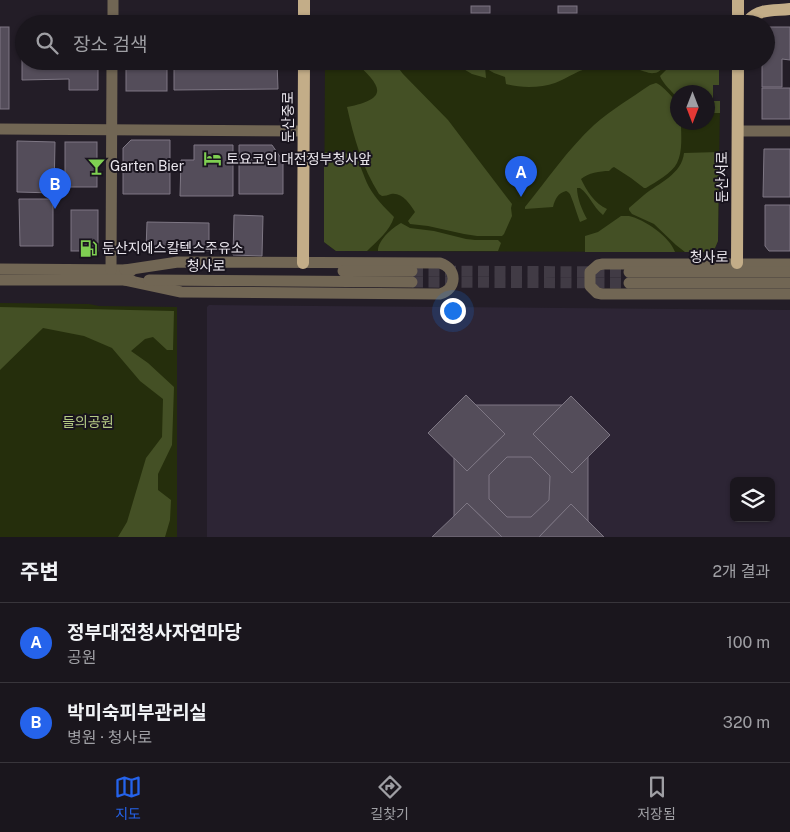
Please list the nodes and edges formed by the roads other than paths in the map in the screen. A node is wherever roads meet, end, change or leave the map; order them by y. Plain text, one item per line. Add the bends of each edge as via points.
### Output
1 (113, 0) edge
2 (304, 0) edge
3 (738, 0) edge
4 (790, 9) edge
5 (113, 15) edge
6 (304, 15) edge
7 (738, 15) edge
8 (755, 15) edge
9 (112, 70) edge
10 (304, 70) edge
11 (738, 70) edge
12 (0, 129) edge
13 (112, 130) junction
14 (303, 130) junction
15 (738, 131) junction
16 (790, 131) edge
17 (303, 263) junction
18 (737, 263) junction
19 (790, 264) edge
20 (0, 269) edge
21 (111, 270) junction
22 (790, 272) edge
23 (125, 275) junction
24 (412, 276) tunnel mouth
25 (0, 280) edge
26 (790, 283) edge
27 (790, 294) edge

1 - 5 street
2 - 6 main road
3 - 7 main road
4 - 8 main road
9 - 13 street
10 - 14 main road, 둔산중로
11 - 15 main road, 둔산서로
12 - 13 street
13 - 14 street
13 - 21 street
14 - 17 main road, 둔산중로
15 - 16 street
15 - 18 main road, 둔산서로
17 - 23 street via 178,262
17 - 23 street via 440,263 449,267 453,281 448,290 440,294 181,292
18 - 19 street
18 - 27 street via 603,264 590,272 590,286 598,294
20 - 21 street, 청사로
21 - 23 street, 청사로
22 - 26 street, 청사로 via 629,277
23 - 24 street, 청사로
23 - 25 street, 청사로

